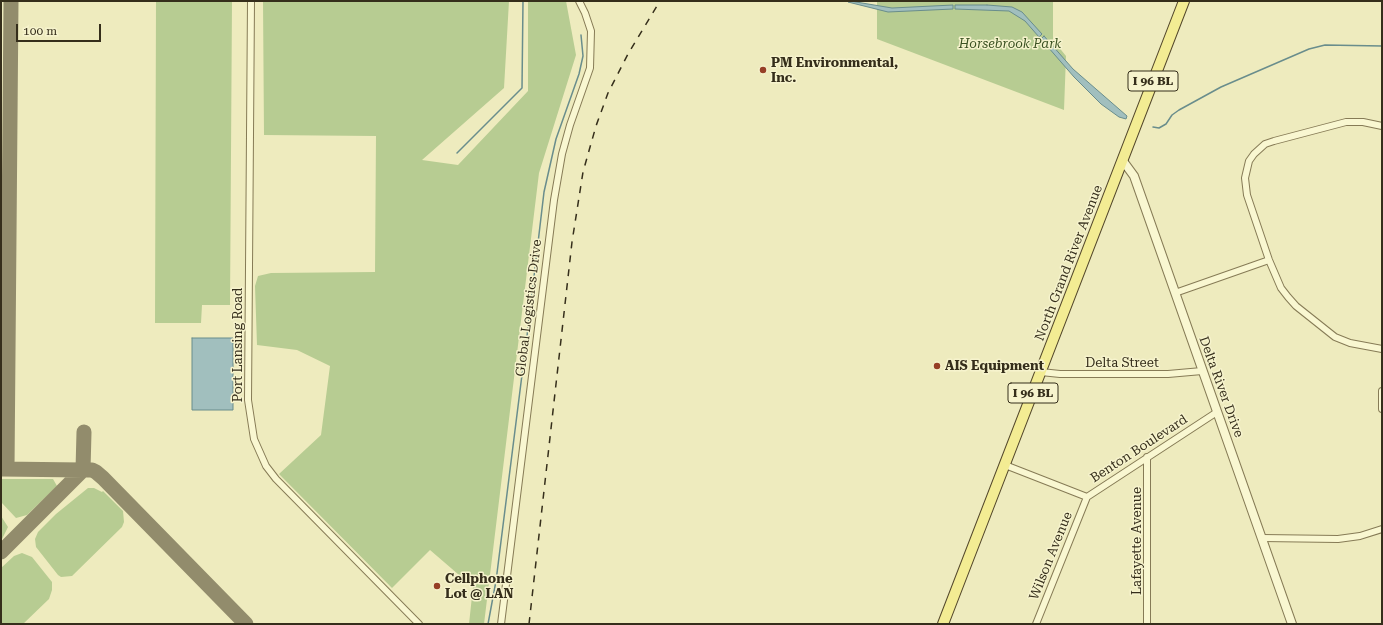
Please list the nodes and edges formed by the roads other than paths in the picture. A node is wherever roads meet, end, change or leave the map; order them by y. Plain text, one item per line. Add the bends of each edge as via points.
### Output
1 (251, 1) edge
2 (579, 1) edge
3 (1184, 1) edge
4 (1382, 126) edge
5 (1123, 161) junction
6 (1269, 260) junction
7 (1175, 293) junction
8 (1382, 349) edge
9 (1202, 371) junction
10 (1041, 372) junction
11 (1382, 391) edge
12 (1382, 409) edge
13 (1217, 412) junction
14 (1147, 457) junction
15 (1005, 465) junction
16 (1087, 497) junction
17 (1382, 529) edge
18 (1262, 538) junction
19 (419, 624) edge
20 (501, 624) edge
21 (943, 624) edge
22 (1036, 624) edge
23 (1147, 624) edge
24 (1292, 624) edge

1 - 19 street, Port Lansing Road via 248,400 254,439 266,466 276,479
2 - 20 street, Global Logistics Drive via 591,31 590,68 562,154 554,200
3 - 5 main road, North Grand River Avenue / I 96 BL
4 - 6 street via 1363,122 1329,126 1274,140 1254,154 1246,170 1245,186
5 - 7 street, Delta River Drive via 1134,176
5 - 10 main road, North Grand River Avenue / I 96 BL
6 - 7 street
6 - 8 street via 1288,297 1324,329 1342,341
7 - 9 street, Delta River Drive
9 - 10 street, Delta Street via 1168,374
9 - 13 street, Delta River Drive
10 - 15 main road, North Grand River Avenue / I 96 BL
11 - 12 street
13 - 14 street, Benton Boulevard
13 - 18 street, Delta River Drive
14 - 16 street, Benton Boulevard
14 - 23 street, Lafayette Avenue
15 - 16 street, Benton Boulevard
15 - 21 main road, North Grand River Avenue / I 96 BL
16 - 22 street, Wilson Avenue
17 - 18 street via 1338,539
18 - 24 street, Delta River Drive

